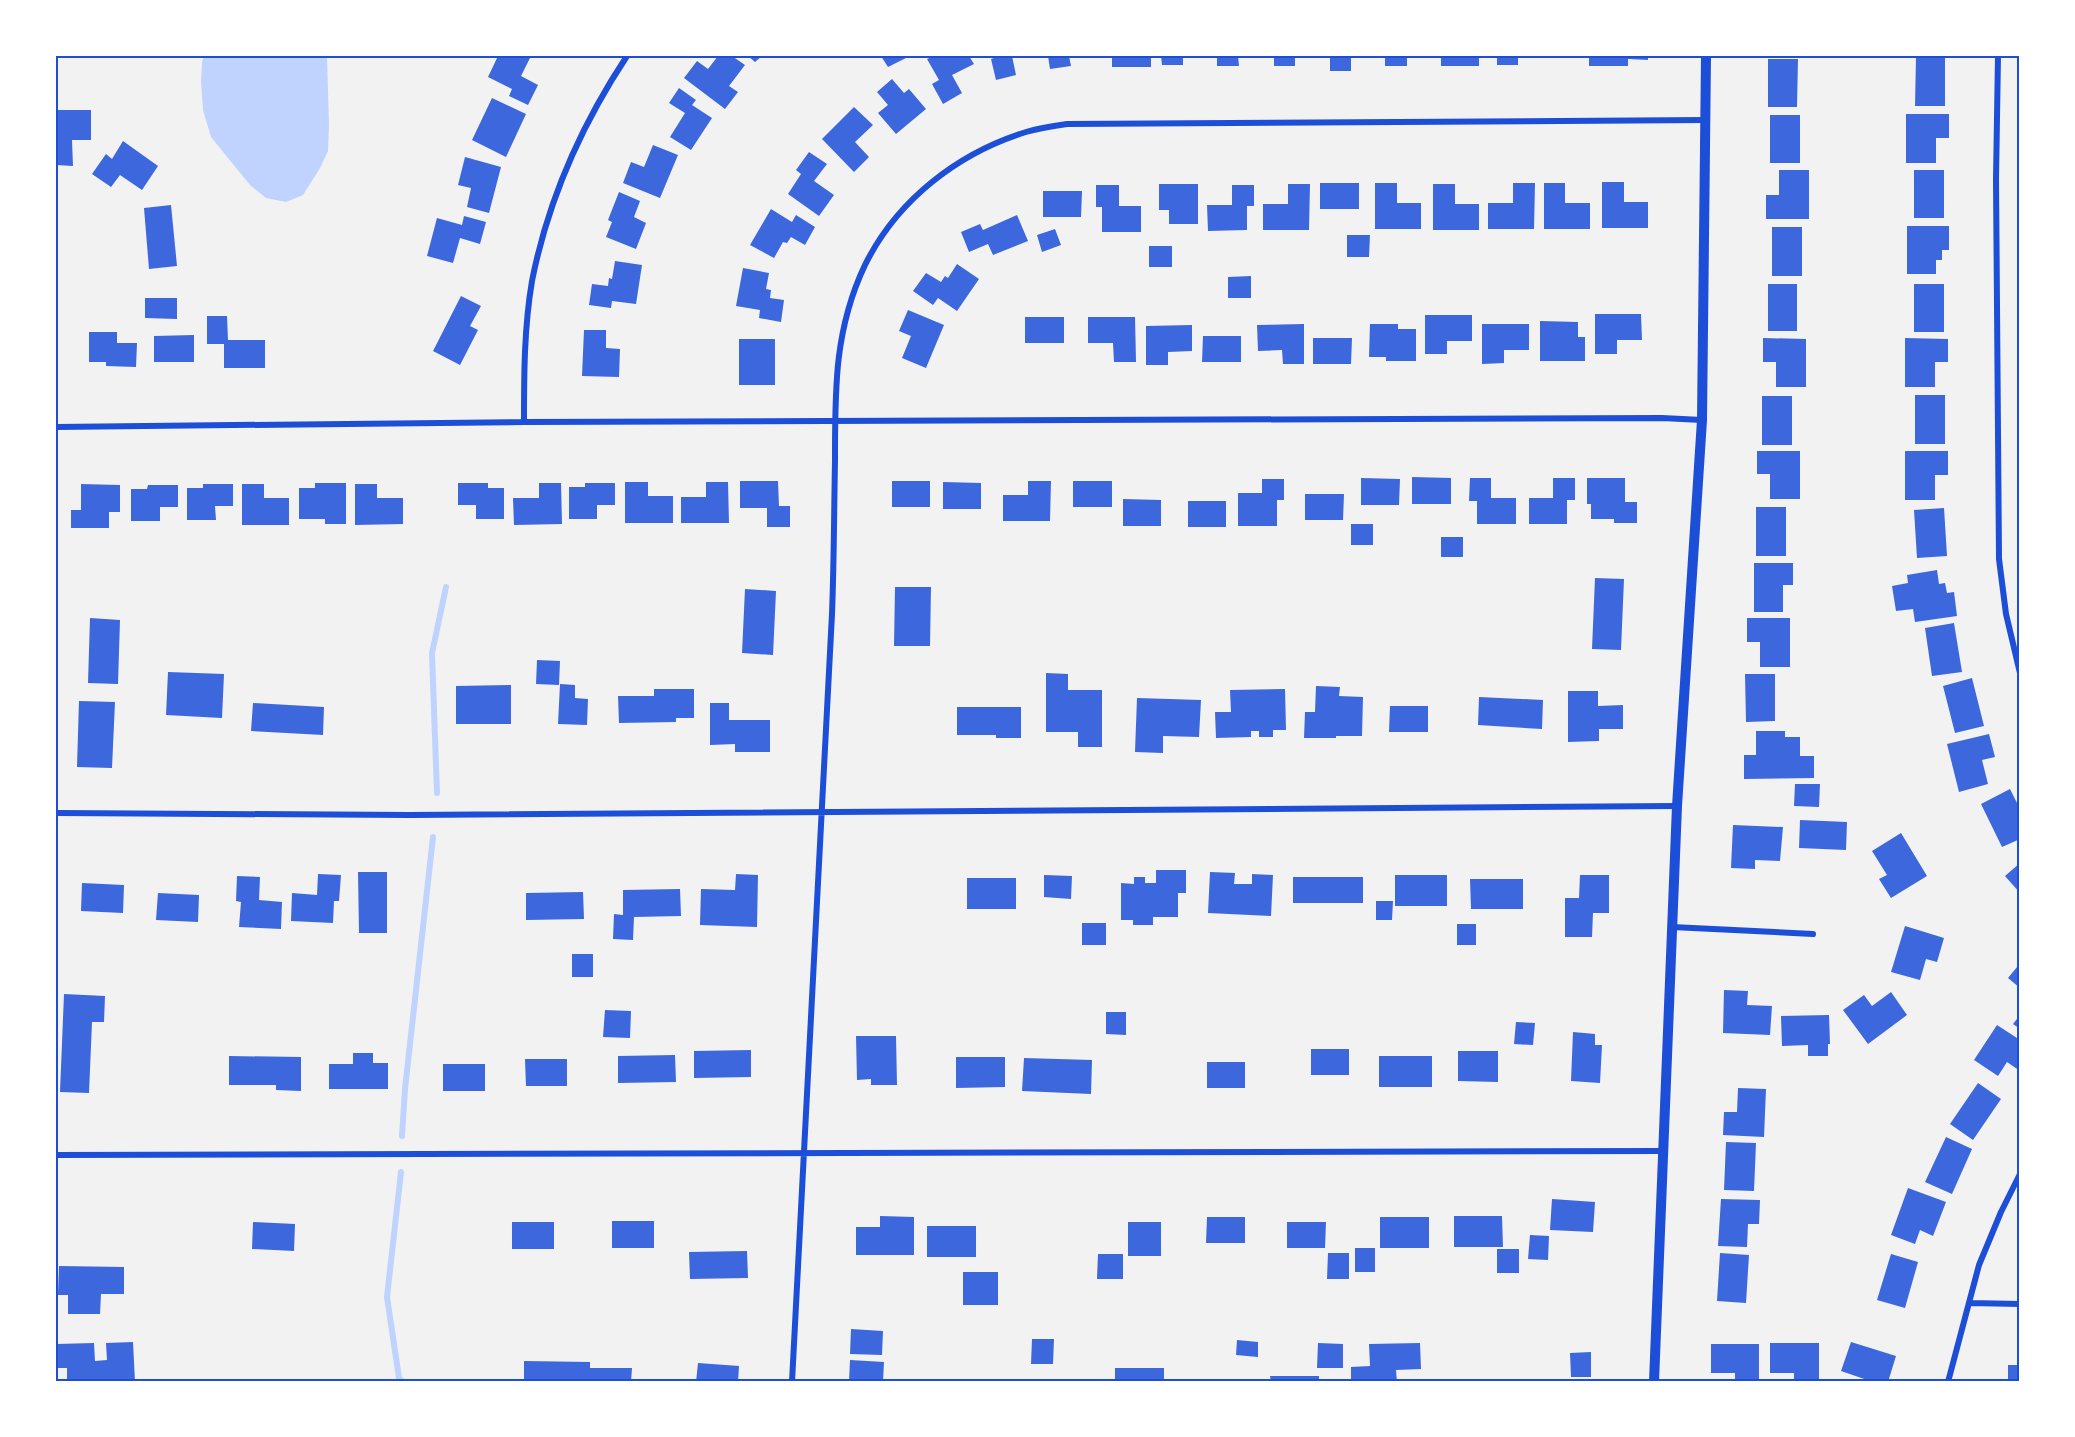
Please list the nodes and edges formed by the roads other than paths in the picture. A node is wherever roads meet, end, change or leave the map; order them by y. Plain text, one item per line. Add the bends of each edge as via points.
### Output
1 (627, 56) edge
2 (1706, 56) edge
3 (1998, 56) edge
4 (1706, 120) junction
5 (1702, 420) junction
6 (835, 421) junction
7 (524, 423) junction
8 (56, 427) edge
9 (2019, 673) edge
10 (1677, 806) junction
11 (822, 812) junction
12 (56, 813) edge
13 (1672, 927) junction
14 (1813, 934) dead end
15 (1663, 1151) junction
16 (805, 1153) junction
17 (56, 1155) edge
18 (2019, 1174) edge
19 (1970, 1303) junction
20 (2019, 1304) edge
21 (792, 1382) edge
22 (1654, 1382) edge
23 (1948, 1382) edge

1 - 7 street via 580,137 544,230 526,330
2 - 4 street
3 - 9 street via 2000,559 2006,614
4 - 5 street
4 - 6 street via 1095,122 1038,129 996,142 921,190 879,241 856,287 842,334 836,368
5 - 6 street
5 - 10 street
6 - 7 street
6 - 11 street via 834,570
7 - 8 street
10 - 11 street
10 - 13 street
11 - 12 street
11 - 16 street
13 - 14 street
13 - 15 street
15 - 16 street
15 - 22 street
16 - 17 street
16 - 21 street
18 - 19 street via 1979,1265
19 - 20 street
19 - 23 street

